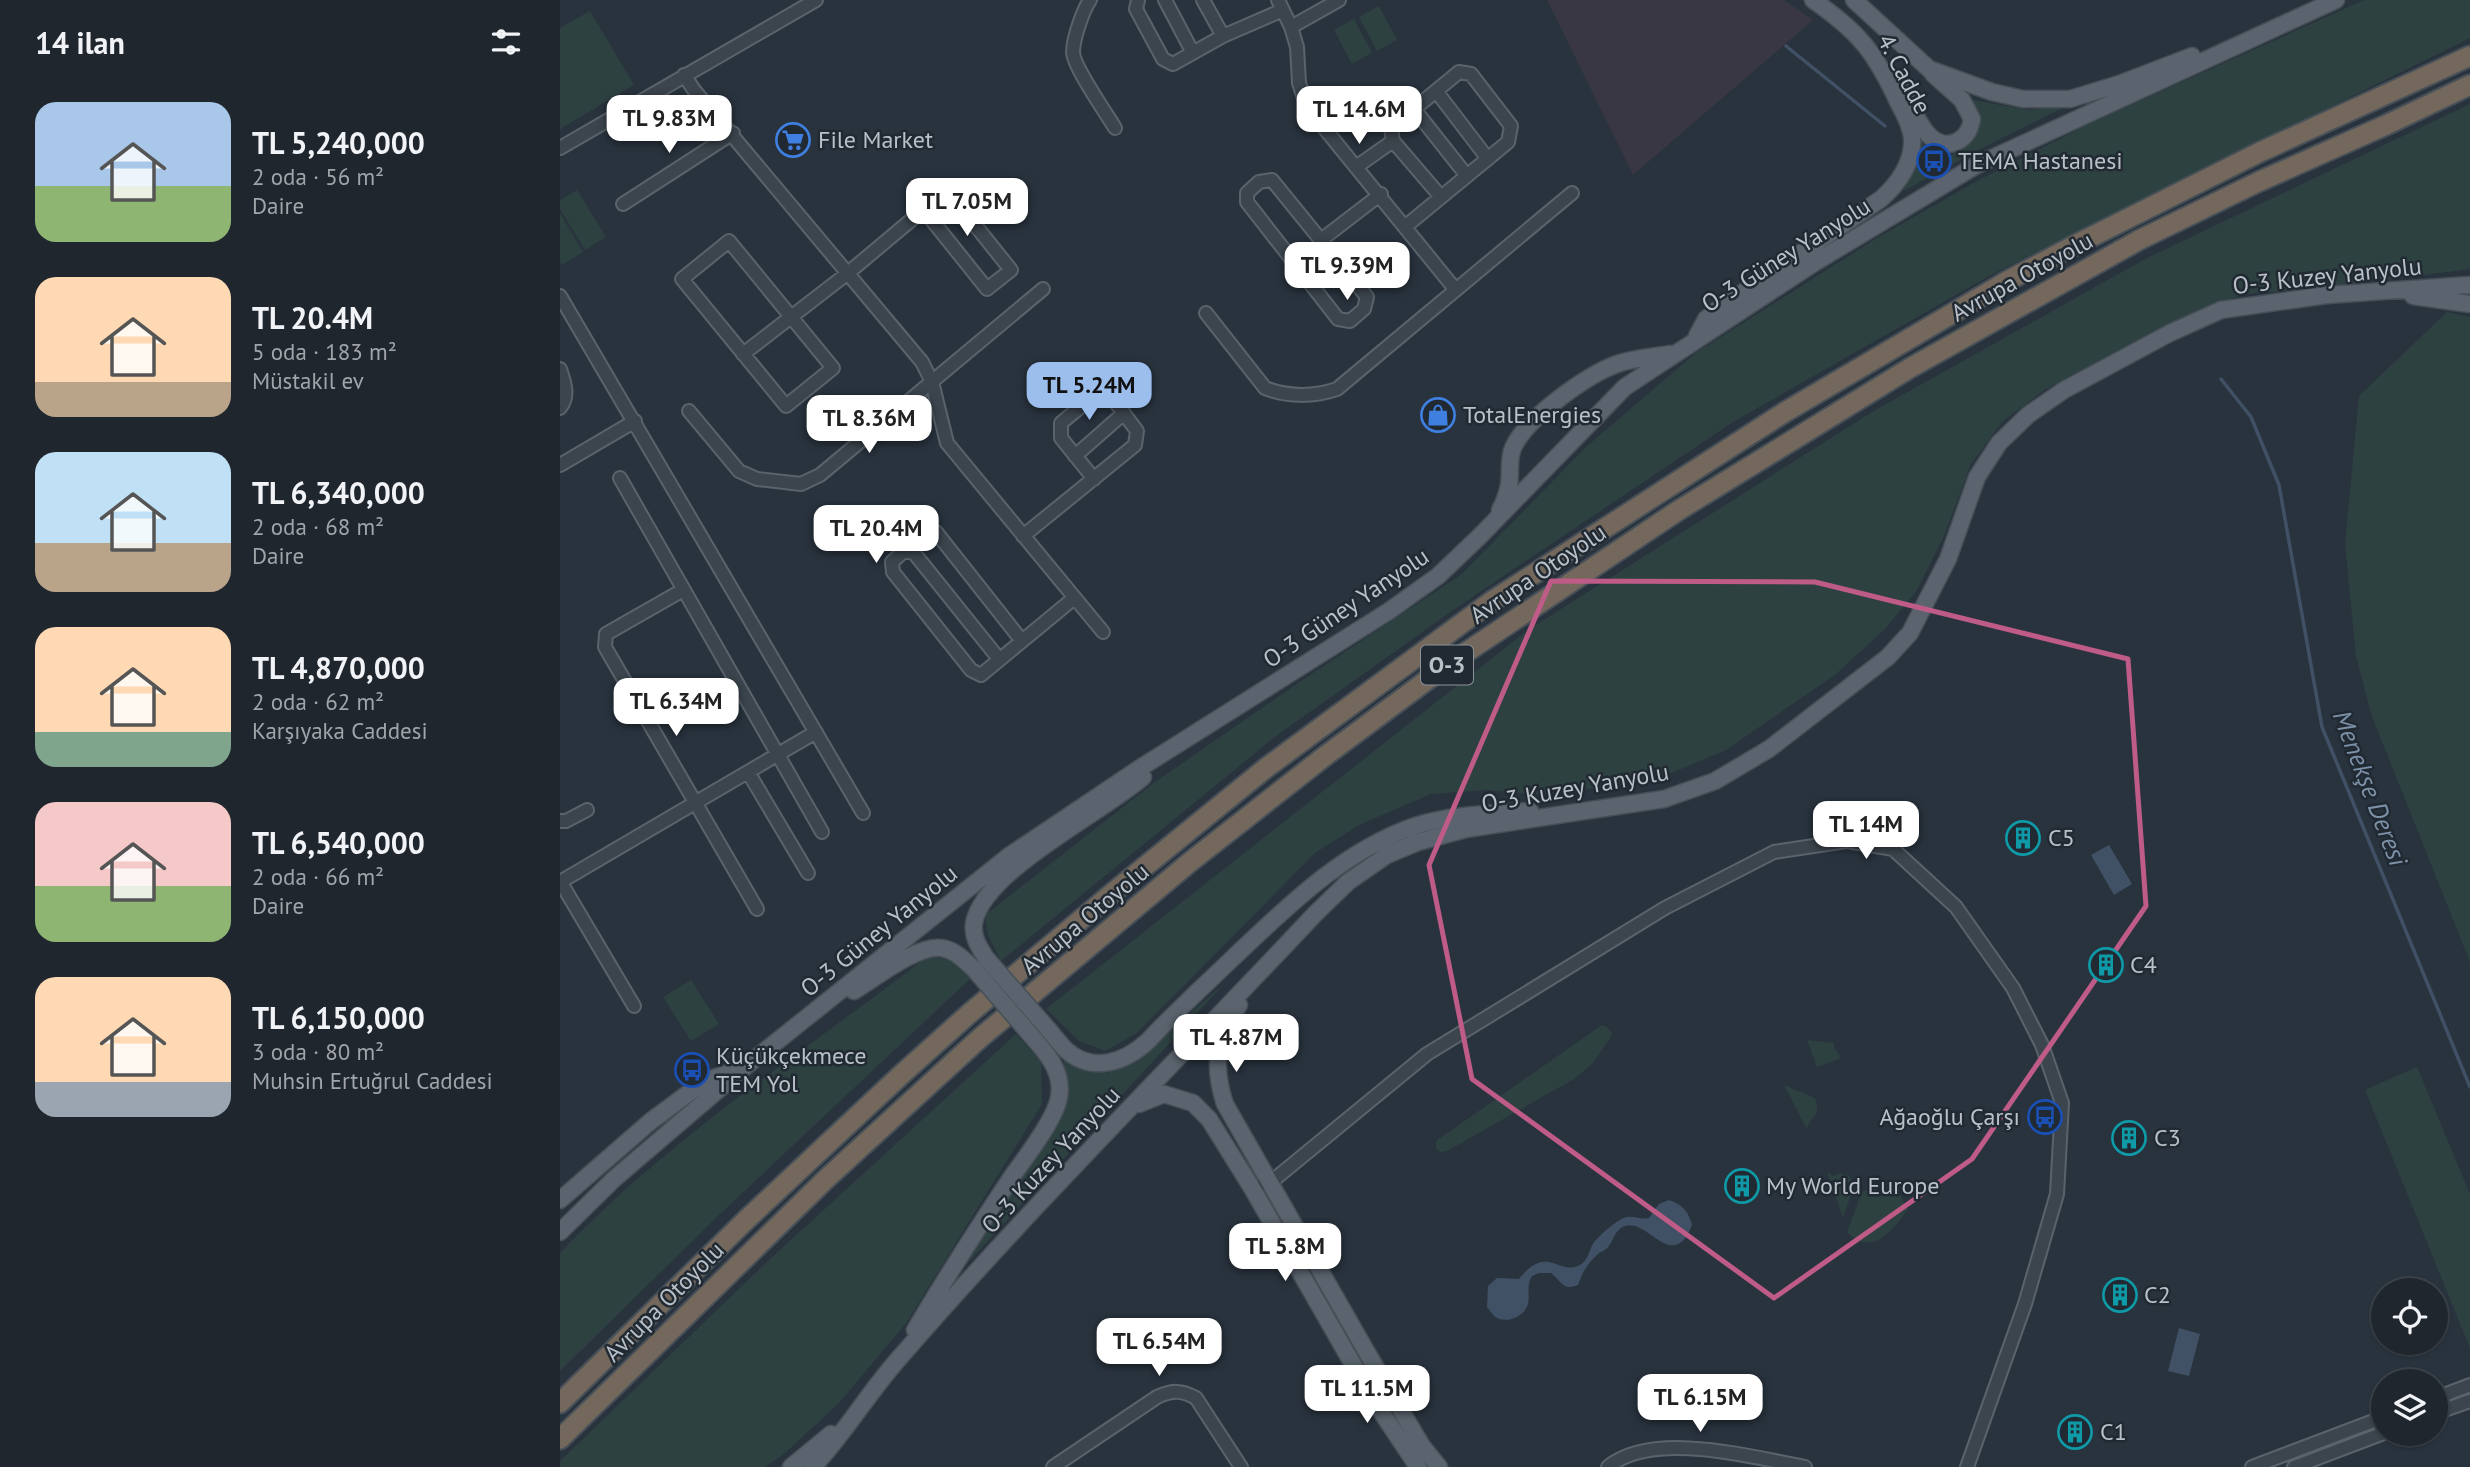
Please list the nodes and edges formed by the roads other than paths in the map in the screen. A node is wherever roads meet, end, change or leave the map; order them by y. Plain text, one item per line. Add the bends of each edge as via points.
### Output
1 (816, 0) edge
2 (1090, 0) edge
3 (1138, 0) edge
4 (1165, 0) edge
5 (1203, 0) edge
6 (1339, 0) edge
7 (1813, 0) edge
8 (1854, 0) edge
9 (2336, 0) edge
10 (1280, 5) edge
11 (2287, 23) junction
12 (1292, 27) junction
13 (1223, 36) junction
14 (1193, 53) junction
15 (1873, 53) junction
16 (2470, 55) edge
17 (1929, 69) junction
18 (684, 75) junction
19 (2470, 85) edge
20 (1436, 91) junction
21 (1414, 109) junction
22 (1115, 128) dead end
23 (733, 133) junction
24 (1393, 141) junction
25 (560, 148) edge
26 (1488, 159) junction
27 (1356, 167) junction
28 (1467, 176) junction
29 (1572, 193) dead end
30 (1381, 194) junction
31 (1441, 197) junction
32 (623, 204) dead end
33 (923, 209) junction
34 (1406, 226) junction
35 (1321, 240) junction
36 (848, 272) junction
37 (2470, 285) edge
38 (1043, 289) dead end
39 (1455, 289) junction
40 (2386, 292) junction
41 (560, 296) edge
42 (2470, 304) edge
43 (1206, 313) dead end
44 (791, 317) junction
45 (1696, 339) junction
46 (1676, 353) junction
47 (743, 354) junction
48 (560, 369) edge
49 (932, 382) junction
50 (560, 408) edge
51 (689, 411) dead end
52 (1124, 413) junction
53 (635, 421) junction
54 (1076, 456) junction
55 (560, 465) edge
56 (620, 478) dead end
57 (1094, 479) junction
58 (1495, 520) junction
59 (936, 532) dead end
60 (1023, 536) junction
61 (684, 590) junction
62 (1073, 599) junction
63 (1103, 632) dead end
64 (1022, 641) junction
65 (999, 659) junction
66 (816, 733) junction
67 (1181, 742) junction
68 (778, 755) junction
69 (748, 772) junction
70 (695, 803) junction
71 (1614, 807) junction
72 (587, 810) dead end
73 (863, 813) dead end
74 (560, 821) edge
75 (822, 832) dead end
76 (808, 873) dead end
77 (560, 882) edge
78 (758, 909) dead end
79 (980, 963) junction
80 (1267, 965) junction
81 (634, 1006) dead end
82 (806, 1019) junction
83 (746, 1066) junction
84 (1134, 1106) junction
85 (1271, 1182) junction
86 (1252, 1188) junction
87 (560, 1200) edge
88 (560, 1232) edge
89 (900, 1356) junction
90 (2470, 1385) edge
91 (2448, 1393) edge
92 (866, 1401) junction
93 (2470, 1401) edge
94 (560, 1403) edge
95 (2448, 1409) edge
96 (2371, 1423) edge
97 (2371, 1438) edge
98 (560, 1439) edge
99 (791, 1467) edge
100 (813, 1467) edge
101 (1053, 1467) edge
102 (1241, 1467) edge
103 (1418, 1467) edge
104 (1439, 1467) edge
105 (1608, 1467) edge
106 (1805, 1467) edge
107 (1967, 1467) edge
108 (2252, 1467) edge
109 (2294, 1467) edge

1 - 18 street
2 - 22 street via 1073,52
3 - 14 street via 1136,9 1163,59 1173,64
4 - 14 street
5 - 13 street
6 - 12 street
7 - 15 main road, 4. Cadde via 1854,31
8 - 17 main road, 4. Cadde
9 - 11 main road, O-3 Güney Yanyolu
10 - 12 street
10 - 13 street
11 - 17 main road, 4. Cadde via 2070,99 2023,99
11 - 45 main road, O-3 Güney Yanyolu via 1975,166
12 - 27 street via 1307,107
13 - 14 street
15 - 17 main road via 1899,84 1927,133 1944,144 1955,143 1970,129 1971,114
15 - 45 main road, 4. Cadde via 1912,138 1898,182 1881,199 1717,310 1706,319
16 - 94 highway, Avrupa Otoyolu / O-3 via 2260,152 1986,293 1773,419 1461,623 1266,768 970,1013 782,1186
18 - 23 street
18 - 25 street
19 - 98 highway, Avrupa Otoyolu / O-3 via 2139,240 1910,368 1679,510 1450,663 1201,853 971,1046 826,1179
20 - 21 street
20 - 26 street
20 - 26 street via 1459,72 1471,74 1511,126 1508,142
21 - 24 street via 1391,128
21 - 28 street
23 - 32 street
23 - 36 street
24 - 27 street
24 - 31 street
26 - 28 street
27 - 30 street
28 - 31 street
29 - 39 street
30 - 34 street
30 - 35 street
31 - 34 street
33 - 33 street via 947,190 1011,270 987,289
33 - 36 street
34 - 39 street
35 - 35 street via 1367,297 1364,309 1350,321 1338,319 1247,202 1247,192 1259,182 1272,180
36 - 44 street
36 - 49 street via 922,362
37 - 40 main road, O-3 Kuzey Yanyolu
38 - 49 street
39 - 43 street via 1337,389 1321,395 1279,394 1265,388
40 - 42 main road
40 - 71 main road, O-3 Kuzey Yanyolu via 2221,310 2064,390 1999,443 1977,477 1928,601 1910,633 1888,657 1769,749 1715,780 1664,799
41 - 53 street
44 - 47 street
44 - 47 street via 833,368 786,406
44 - 47 street via 729,241 682,279
45 - 46 main road, O-3 Güney Yanyolu
46 - 58 main road, O-3 Güney Yanyolu via 1608,402
46 - 58 main road via 1618,364 1572,389 1547,410 1511,452 1509,486
48 - 50 street via 566,388
49 - 51 street via 820,475 801,484 757,479 739,471
49 - 60 street via 947,443
52 - 54 street
52 - 54 street via 1110,395 1096,394 1061,423 1061,438
52 - 57 street via 1138,431 1135,445
53 - 55 street
53 - 66 street
54 - 57 street
56 - 61 street
57 - 60 street
58 - 67 main road, O-3 Güney Yanyolu via 1418,591
59 - 64 street
60 - 62 street
61 - 68 street
61 - 70 street via 606,634 604,648
62 - 63 street
62 - 64 street
64 - 65 street
65 - 65 street via 914,553 904,551 892,562 893,572 971,670 981,675
66 - 68 street
66 - 73 street
67 - 79 main road via 1139,780 988,893 974,925
67 - 82 main road, O-3 Güney Yanyolu via 1009,856
68 - 69 street
68 - 75 street
69 - 70 street
69 - 76 street
70 - 77 street
70 - 78 street
71 - 79 main road, bridge via 1451,817 1376,843 1300,895 1147,1041 1121,1060 1080,1060
71 - 80 main road, O-3 Kuzey Yanyolu via 1466,830 1387,855 1348,882
72 - 74 street
77 - 81 street
79 - 82 main road via 941,947 925,949
79 - 89 main road, bridge via 1056,1068 1059,1100
80 - 84 main road, O-3 Kuzey Yanyolu
80 - 85 main road via 1227,1023 1217,1073 1225,1104
82 - 83 main road, O-3 Güney Yanyolu
83 - 87 main road via 705,1081
83 - 88 main road, O-3 Güney Yanyolu via 614,1179
84 - 86 main road via 1164,1094 1193,1103 1209,1118
84 - 89 main road, O-3 Kuzey Yanyolu
85 - 86 street
85 - 104 main road via 1375,1367
85 - 107 street via 1427,1054 1665,908 1774,852 1847,841 1893,849 1956,907 2012,988 2042,1045 2062,1103 2057,1194 2025,1304
86 - 103 main road via 1374,1401
89 - 92 main road
90 - 91 street
92 - 99 main road
92 - 100 main road
93 - 95 street
96 - 108 street
97 - 109 street
101 - 102 street via 1157,1397 1184,1391 1196,1398
105 - 106 street via 1639,1451 1672,1448 1732,1453

